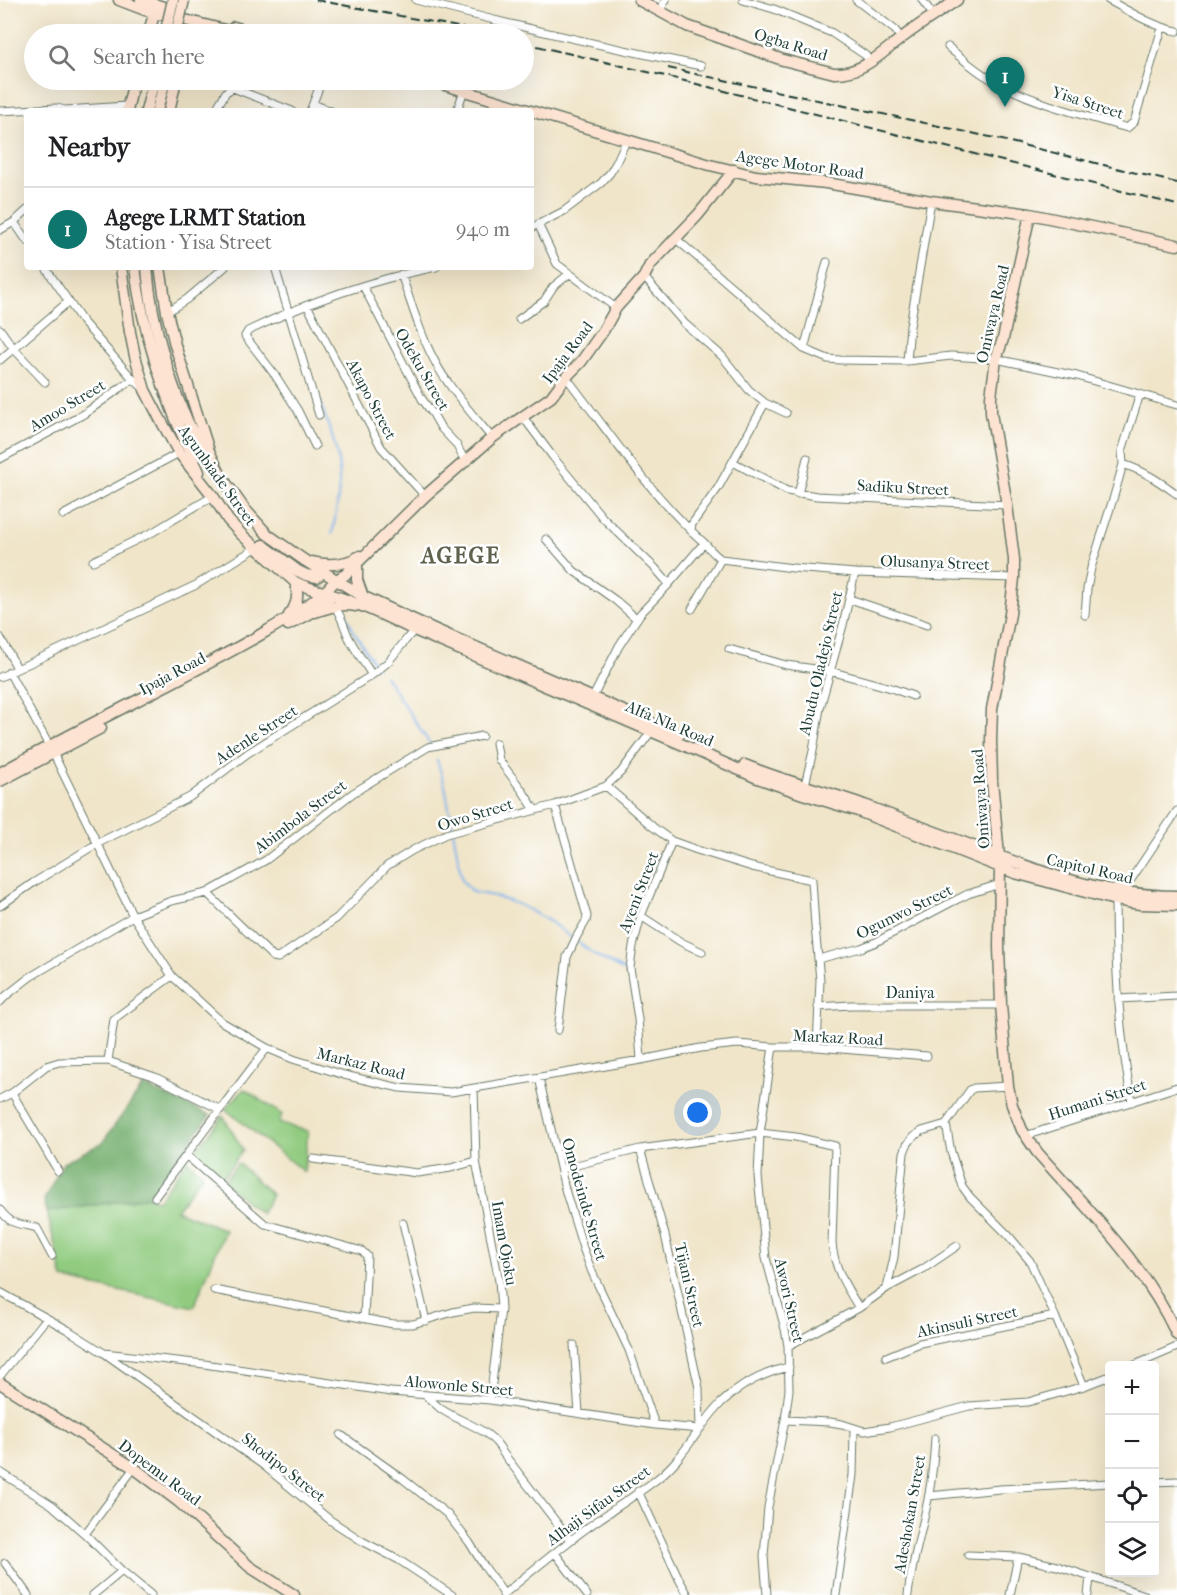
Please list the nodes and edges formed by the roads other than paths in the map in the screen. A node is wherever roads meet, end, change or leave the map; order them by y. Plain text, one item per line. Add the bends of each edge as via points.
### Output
1 (119, 0) edge
2 (141, 0) edge
3 (173, 0) edge
4 (184, 0) edge
5 (416, 0) edge
6 (639, 0) edge
7 (666, 0) edge
8 (743, 0) edge
9 (856, 0) edge
10 (922, 0) edge
11 (957, 0) edge
12 (1108, 0) edge
13 (156, 9) junction
14 (659, 11) junction
15 (934, 16) junction
16 (190, 22) joint
17 (151, 24) edge
18 (167, 24) edge
19 (178, 24) edge
20 (198, 24) edge
21 (219, 24) edge
22 (510, 24) edge
23 (1162, 28) junction
24 (534, 30) edge
25 (1177, 31) edge
26 (902, 38) junction
27 (948, 47) dead end
28 (871, 62) junction
29 (701, 66) dead end
30 (132, 90) edge
31 (155, 90) edge
32 (158, 90) edge
33 (174, 90) edge
34 (230, 90) edge
35 (238, 90) edge
36 (318, 90) edge
37 (464, 90) joint
38 (311, 107) edge
39 (127, 108) edge
40 (147, 108) edge
41 (157, 108) edge
42 (170, 108) edge
43 (217, 108) edge
44 (284, 108) edge
45 (458, 108) edge
46 (524, 108) edge
47 (24, 110) edge
48 (0, 111) edge
49 (534, 111) edge
50 (627, 139) junction
51 (734, 170) junction
52 (931, 201) junction
53 (24, 213) edge
54 (1030, 214) junction
55 (14, 222) junction
56 (534, 226) edge
57 (0, 230) edge
58 (24, 237) edge
59 (675, 238) junction
60 (1177, 244) edge
61 (827, 262) dead end
62 (47, 270) edge
63 (121, 270) edge
64 (135, 270) edge
65 (147, 270) edge
66 (160, 270) edge
67 (221, 270) edge
68 (275, 270) edge
69 (421, 270) edge
70 (401, 274) junction
71 (569, 274) junction
72 (644, 277) junction
73 (363, 286) junction
74 (68, 302) junction
75 (307, 305) junction
76 (616, 309) junction
77 (167, 312) junction
78 (288, 312) junction
79 (519, 319) dead end
80 (0, 329) edge
81 (14, 349) junction
82 (804, 349) junction
83 (996, 358) junction
84 (0, 360) edge
85 (907, 361) junction
86 (566, 377) junction
87 (133, 379) junction
88 (45, 382) dead end
89 (145, 390) junction
90 (1140, 394) junction
91 (765, 403) junction
92 (1177, 405) edge
93 (786, 414) dead end
94 (319, 415) dead end
95 (523, 417) junction
96 (492, 438) junction
97 (315, 446) dead end
98 (179, 453) junction
99 (807, 458) dead end
100 (0, 459) edge
101 (465, 461) junction
102 (733, 462) junction
103 (1123, 464) junction
104 (221, 476) junction
105 (205, 486) junction
106 (798, 494) junction
107 (1177, 494) edge
108 (213, 496) junction
109 (425, 496) junction
110 (1007, 505) junction
111 (63, 515) dead end
112 (691, 530) junction
113 (546, 539) dead end
114 (704, 543) junction
115 (256, 548) junction
116 (371, 550) junction
117 (721, 559) junction
118 (304, 560) junction
119 (93, 561) dead end
120 (357, 564) junction
121 (323, 572) junction
122 (855, 573) junction
123 (1014, 578) junction
124 (341, 580) junction
125 (295, 582) junction
126 (669, 584) junction
127 (364, 597) junction
128 (331, 598) junction
129 (850, 599) junction
130 (692, 609) dead end
131 (1085, 615) dead end
132 (637, 619) junction
133 (278, 624) junction
134 (927, 625) dead end
135 (415, 626) junction
136 (0, 637) edge
137 (729, 649) dead end
138 (17, 668) junction
139 (830, 671) junction
140 (9, 672) junction
141 (372, 675) junction
142 (0, 676) edge
143 (913, 696) dead end
144 (593, 697) junction
145 (654, 728) junction
146 (482, 736) dead end
147 (496, 743) dead end
148 (51, 749) junction
149 (0, 773) edge
150 (0, 781) edge
151 (606, 786) junction
152 (804, 790) junction
153 (555, 805) junction
154 (535, 810) junction
155 (1177, 811) edge
156 (672, 841) junction
157 (98, 843) junction
158 (1000, 862) junction
159 (1000, 884) junction
160 (207, 893) junction
161 (1119, 896) junction
162 (1177, 896) edge
163 (1177, 904) edge
164 (0, 906) edge
165 (134, 915) junction
166 (641, 916) junction
167 (702, 952) dead end
168 (818, 959) junction
169 (172, 976) junction
170 (1177, 996) edge
171 (1118, 999) junction
172 (0, 1002) edge
173 (1001, 1005) junction
174 (818, 1006) junction
175 (558, 1030) dead end
176 (773, 1047) junction
177 (817, 1047) junction
178 (267, 1048) junction
179 (927, 1056) dead end
180 (641, 1060) junction
181 (108, 1061) junction
182 (539, 1078) junction
183 (1008, 1086) junction
184 (1177, 1087) edge
185 (474, 1089) junction
186 (12, 1093) junction
187 (0, 1099) edge
188 (1132, 1102) junction
189 (219, 1109) junction
190 (946, 1124) junction
191 (760, 1133) junction
192 (1025, 1136) junction
193 (640, 1149) junction
194 (186, 1155) junction
195 (313, 1159) dead end
196 (476, 1161) junction
197 (561, 1169) junction
198 (58, 1171) dead end
199 (155, 1197) dead end
200 (0, 1210) edge
201 (403, 1223) dead end
202 (957, 1246) dead end
203 (52, 1256) dead end
204 (887, 1288) junction
205 (214, 1290) dead end
206 (0, 1292) edge
207 (859, 1308) junction
208 (501, 1309) junction
209 (1055, 1316) junction
210 (364, 1318) junction
211 (46, 1319) junction
212 (426, 1321) junction
213 (1177, 1335) edge
214 (574, 1345) dead end
215 (788, 1346) junction
216 (1177, 1347) edge
217 (104, 1353) junction
218 (886, 1357) dead end
219 (1143, 1361) edge
220 (789, 1367) junction
221 (0, 1376) edge
222 (1105, 1378) edge
223 (0, 1383) edge
224 (1084, 1386) junction
225 (426, 1396) junction
226 (490, 1400) junction
227 (579, 1413) junction
228 (785, 1420) junction
229 (655, 1425) junction
230 (700, 1429) junction
231 (854, 1429) junction
232 (341, 1435) dead end
233 (934, 1438) dead end
234 (134, 1468) junction
235 (0, 1472) edge
236 (1177, 1481) edge
237 (1159, 1482) edge
238 (1105, 1483) edge
239 (638, 1491) junction
240 (929, 1496) junction
241 (85, 1534) junction
242 (570, 1540) junction
243 (555, 1553) junction
244 (968, 1555) dead end
245 (1018, 1557) junction
246 (5, 1563) dead end
247 (122, 1571) junction
248 (1090, 1578) junction
249 (28, 1595) edge
250 (93, 1595) edge
251 (151, 1595) edge
252 (294, 1595) edge
253 (452, 1595) edge
254 (504, 1595) edge
255 (587, 1595) edge
256 (688, 1595) edge
257 (767, 1595) edge
258 (836, 1595) edge
259 (908, 1595) edge
260 (1010, 1595) edge
261 (1088, 1595) edge
262 (1144, 1595) edge

1 - 13 main road via 146,10
2 - 13 main road
3 - 18 main road, bridge
4 - 19 main road, bridge
5 - 22 street
6 - 14 main road, Ogba Road
7 - 14 street
8 - 28 street via 832,33
9 - 26 street
10 - 15 street
11 - 15 main road, Ogba Road
12 - 23 street
13 - 16 main road
13 - 17 main road
13 - 21 main road
14 - 28 main road, Ogba Road via 687,26 783,60 834,73 842,74
15 - 26 main road, Ogba Road
16 - 20 main road
23 - 25 street
23 - 27 street, Yisa Street via 1134,122 1127,128 1018,92 984,75
24 - 29 street
26 - 28 main road, Ogba Road
30 - 39 main road
31 - 40 main road
32 - 41 main road
33 - 42 main road
34 - 43 street
35 - 44 street
36 - 38 street
37 - 45 street
37 - 46 main road, Agege Motor Road
47 - 48 street
49 - 50 main road, Agege Motor Road
50 - 51 main road, Agege Motor Road
50 - 56 street via 601,183 564,211
51 - 52 main road, Agege Motor Road
51 - 59 main road, Ipaja Road
52 - 54 main road, Agege Motor Road
52 - 85 street
53 - 55 street
54 - 60 main road, Agege Motor Road
54 - 83 main road, Oniwaya Road
55 - 57 street
55 - 58 street
56 - 71 street via 557,264
59 - 72 main road, Ipaja Road
59 - 82 street
61 - 82 street
62 - 74 street
63 - 89 main road, Agunbiade Street via 130,332
64 - 105 main road via 147,336 165,394
65 - 104 main road via 171,380 192,431
66 - 77 main road, Agunbiade Street
67 - 77 street
68 - 78 street
69 - 70 street
70 - 73 street
70 - 96 street via 431,353 448,383
71 - 76 street
71 - 79 street via 544,301
72 - 76 main road, Ipaja Road
72 - 91 street
73 - 75 street
73 - 101 street, Odeku Street via 422,399
74 - 81 street
74 - 87 street
75 - 78 street
75 - 109 street, Akapo Street via 381,447
76 - 86 main road, Ipaja Road via 581,362
77 - 104 main road, Agunbiade Street via 202,433
78 - 94 street
78 - 97 street via 245,336 298,411
80 - 81 street
81 - 84 street
81 - 88 street
82 - 85 street via 828,359
83 - 85 street via 951,356
83 - 90 street
83 - 110 main road, Oniwaya Road via 991,413
86 - 95 main road, Ipaja Road via 551,397
86 - 112 street via 652,488
87 - 89 street
87 - 100 street, Amoo Street via 84,414
89 - 98 main road, Agunbiade Street
90 - 92 street
90 - 103 street via 1122,451
91 - 93 street
91 - 102 street
95 - 96 main road, Ipaja Road
95 - 126 street via 603,518
96 - 101 main road, Ipaja Road
98 - 105 main road, Agunbiade Street
98 - 111 street
99 - 106 street
101 - 109 main road, Ipaja Road
102 - 106 street, Sadiku Street
102 - 112 street
103 - 107 street via 1154,477
103 - 131 street via 1091,568
104 - 118 main road, Agunbiade Street via 254,521
105 - 108 main road, Agunbiade Street
106 - 110 street, Sadiku Street
108 - 115 main road, Agunbiade Street via 228,520
108 - 119 street via 153,532
108 - 121 main road via 268,550 298,571 317,577
109 - 116 main road, Ipaja Road
110 - 123 main road, Oniwaya Road
112 - 114 street
113 - 132 street via 573,571
114 - 117 street
114 - 126 street
115 - 125 main road, Agunbiade Street
115 - 138 street via 196,585
116 - 118 main road via 352,561 332,565
116 - 120 main road, Ipaja Road
117 - 122 street, Olusanya Street
117 - 130 street
118 - 121 main road, Agunbiade Street
120 - 124 main road, Ipaja Road
120 - 127 main road via 357,580
121 - 124 main road, Agunbiade Street
122 - 123 street, Olusanya Street
122 - 129 street, Abudu Oladejo Street
123 - 158 main road, Oniwaya Road via 992,709 992,781
124 - 127 main road, Alfa Nla Road
124 - 128 main road, Ipaja Road
125 - 128 main road, Agunbiade Street
125 - 133 main road via 295,606
126 - 132 street
127 - 135 main road, Alfa Nla Road
128 - 133 main road, Ipaja Road
128 - 135 main road, Alfa Nla Road
128 - 141 street
128 - 148 main road, Ipaja Road via 190,681
129 - 134 street
129 - 139 street, Abudu Oladejo Street
132 - 144 street
133 - 148 main road, Ipaja Road
135 - 141 street, Adenle Street via 388,662
135 - 144 main road, Alfa Nla Road
135 - 145 main road, Alfa Nla Road
136 - 138 street
137 - 139 street via 786,665
138 - 140 street
139 - 143 street
139 - 152 street, Abudu Oladejo Street
140 - 142 street
140 - 148 street, Markaz Road
141 - 157 street, Adenle Street via 248,753 190,797
144 - 145 main road, Alfa Nla Road
145 - 151 street, Owo Street
145 - 152 main road, Alfa Nla Road
146 - 160 street, Abimbola Street via 428,747 353,793 266,860
147 - 154 street via 500,760
148 - 149 main road, Ipaja Road
148 - 150 main road, Ipaja Road
148 - 157 street, Markaz Road
151 - 153 street, Owo Street
151 - 156 street
152 - 158 main road, Alfa Nla Road
153 - 154 street, Owo Street
153 - 175 street via 587,916 567,957
154 - 160 street, Owo Street via 446,834 413,850 387,866 337,918 278,958
155 - 161 street
156 - 166 street, Ayeni Street
156 - 168 street via 752,867 811,878
157 - 164 street, Adenle Street
157 - 165 street, Markaz Road
158 - 159 main road, Oniwaya Road
158 - 161 main road, Capitol Road via 1047,882
159 - 168 street, Ogunwo Street via 968,894 876,942
159 - 173 main road, Oniwaya Road
160 - 165 street, Abimbola Street
161 - 162 main road, Capitol Road
161 - 163 main road, Capitol Road via 1140,904
161 - 171 street via 1115,948
165 - 169 street, Markaz Road
165 - 172 street, Abimbola Street via 30,977
166 - 167 street
166 - 180 street, Ayeni Street via 630,968
168 - 174 street
169 - 178 street, Markaz Road via 222,1022
169 - 181 street via 114,1018
170 - 171 street
171 - 188 street
173 - 174 street, Daniya
173 - 183 main road, Oniwaya Road
174 - 177 street
176 - 177 street, Markaz Road
176 - 180 street, Markaz Road via 719,1045
176 - 191 street, Awori Street
177 - 179 street, Markaz Road
178 - 185 street, Markaz Road via 344,1075 399,1088 451,1092
178 - 189 street
180 - 182 street, Markaz Road
181 - 186 street via 46,1066
181 - 189 street via 155,1077
182 - 185 street, Markaz Road
182 - 197 street, Omodeinde Street
183 - 190 street via 970,1090
183 - 192 main road, Oniwaya Road
184 - 188 street, Humani Street
185 - 196 street, Imam Ojoku
186 - 187 street
186 - 198 street
188 - 192 street, Humani Street
189 - 194 street
190 - 204 street via 913,1137 904,1153 894,1257
190 - 209 street via 962,1186 1030,1261
191 - 193 street
191 - 207 street via 835,1146 833,1253 844,1284
191 - 215 street, Awori Street via 758,1176 766,1258
192 - 213 main road, Oniwaya Road via 1125,1252
193 - 197 street
193 - 230 street, Tijani Street via 665,1235 699,1388
194 - 199 street
194 - 210 street via 265,1224 362,1251 367,1256
195 - 196 street via 417,1173
196 - 208 street, Imam Ojoku
197 - 229 street, Omodeinde Street via 591,1272 629,1350
200 - 203 street via 8,1221 37,1228
201 - 212 street
202 - 204 street
204 - 207 street
205 - 210 street
206 - 211 street, Shodipo Street
207 - 215 street
208 - 212 street via 474,1308
208 - 226 street, Imam Ojoku
209 - 218 street, Akinsuli Street via 920,1343
209 - 224 street
210 - 212 street via 393,1324
211 - 217 street, Shodipo Street
211 - 221 street
214 - 227 street
215 - 220 street, Awori Street
216 - 219 street
217 - 225 street, Alowonle Street
217 - 253 street, Shodipo Street via 263,1465 330,1520
220 - 228 street, Awori Street
220 - 230 street via 770,1371 736,1390
222 - 224 street
223 - 234 main road, Dopemu Road
224 - 231 street via 1028,1402 969,1406 890,1427
225 - 226 street, Alowonle Street
225 - 242 street via 499,1444
226 - 227 street, Alowonle Street
227 - 229 street, Alowonle Street
228 - 231 street via 830,1422
228 - 257 street, Awori Street via 768,1507 764,1556
229 - 230 street, Alowonle Street
230 - 239 street, Alhaji Sifau Street via 670,1468
231 - 258 street
232 - 254 street via 447,1514
233 - 240 street, Adeshokan Street
234 - 241 street
234 - 252 main road, Dopemu Road via 250,1567
235 - 241 street via 52,1505
236 - 237 street
238 - 240 street
239 - 242 street, Alhaji Sifau Street
239 - 256 street
240 - 259 street, Adeshokan Street
241 - 247 street
242 - 243 street, Alhaji Sifau Street
243 - 254 street, Alhaji Sifau Street
243 - 255 street
244 - 245 street
245 - 248 street
245 - 260 street
246 - 249 street
247 - 250 street
247 - 251 street
248 - 261 street
248 - 262 street

